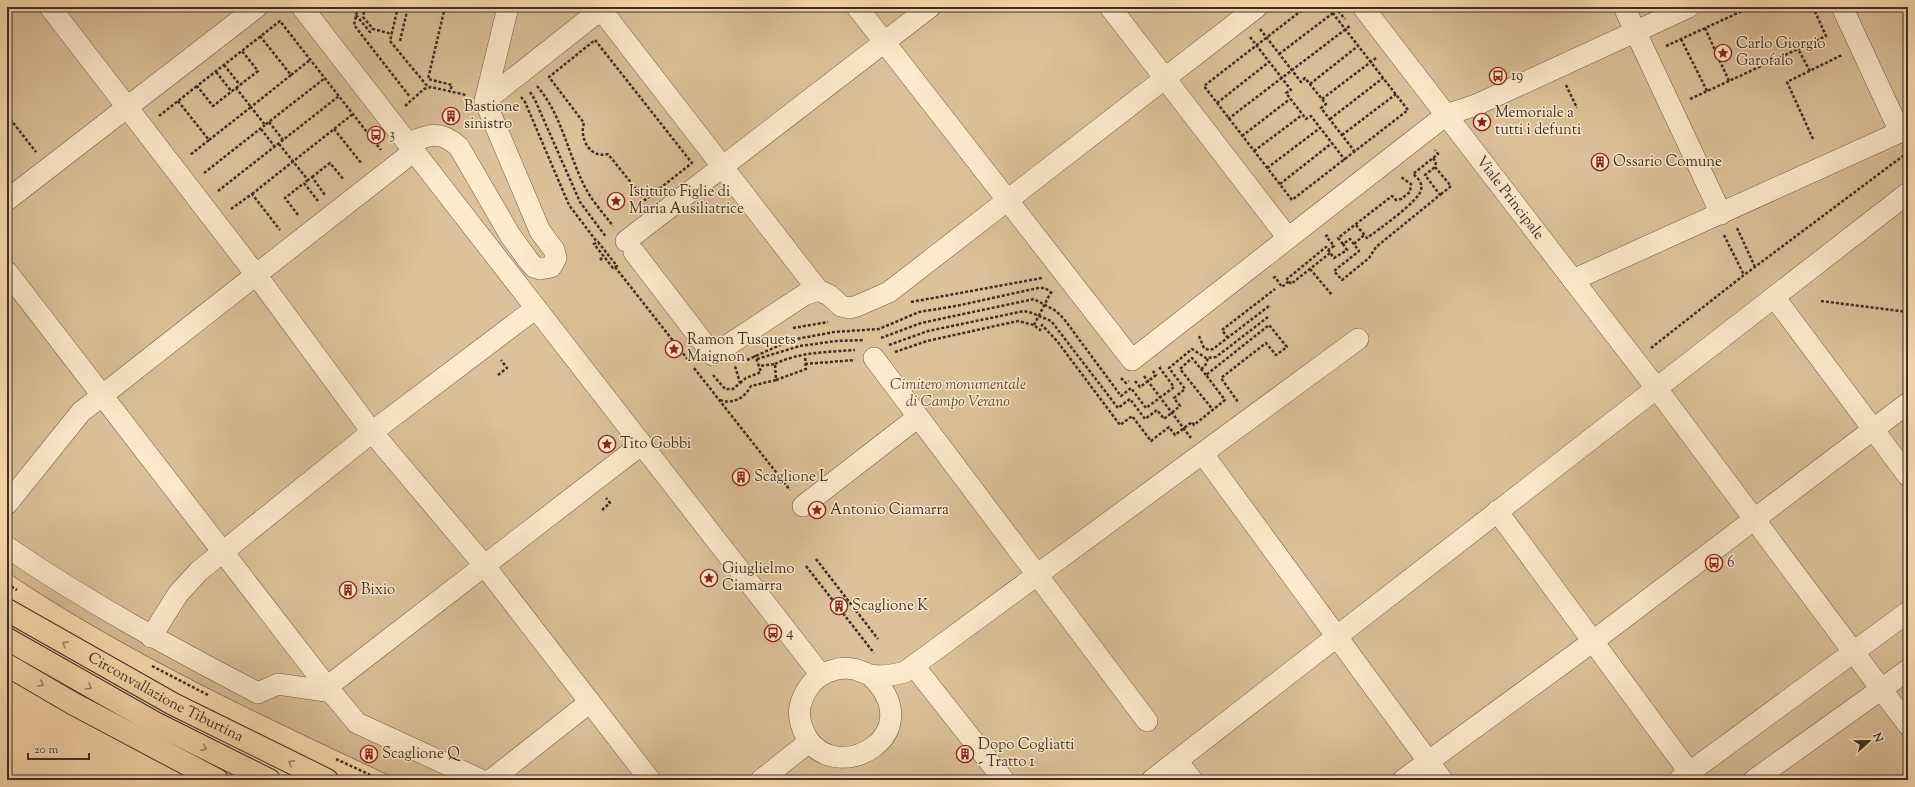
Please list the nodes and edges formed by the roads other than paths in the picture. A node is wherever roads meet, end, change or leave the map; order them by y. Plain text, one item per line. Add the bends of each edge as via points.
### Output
1 (50, 7) edge
2 (257, 7) edge
3 (302, 7) edge
4 (508, 7) edge
5 (856, 7) edge
6 (930, 7) edge
7 (1110, 7) edge
8 (1363, 7) edge
9 (1624, 7) edge
10 (1689, 7) edge
11 (1842, 7) edge
12 (601, 8) edge
13 (1257, 16) edge
14 (1635, 32) junction
15 (884, 41) junction
16 (1166, 79) junction
17 (486, 101) junction
18 (128, 108) junction
19 (1446, 115) junction
20 (412, 147) junction
21 (724, 166) junction
22 (1908, 193) edge
23 (1008, 199) junction
24 (7, 200) edge
25 (1722, 223) junction
26 (1288, 238) junction
27 (7, 272) edge
28 (257, 276) junction
29 (1574, 280) junction
30 (818, 290) junction
31 (1774, 298) junction
32 (536, 308) junction
33 (1358, 339) dead end
34 (870, 348) road end
35 (1657, 389) junction
36 (101, 394) junction
37 (1908, 403) edge
38 (918, 417) junction
39 (1873, 428) junction
40 (372, 432) junction
41 (642, 444) junction
42 (1203, 454) junction
43 (1908, 476) edge
44 (7, 504) edge
45 (803, 506) dead end
46 (1497, 511) junction
47 (1755, 519) junction
48 (7, 547) edge
49 (223, 552) junction
50 (484, 565) junction
51 (1037, 576) junction
52 (7, 610) edge
53 (1908, 612) edge
54 (1337, 636) junction
55 (151, 637) junction
56 (7, 639) edge
57 (1592, 642) junction
58 (1853, 652) junction
59 (7, 665) edge
60 (909, 669) junction
61 (1908, 670) edge
62 (821, 675) junction
63 (870, 675) junction
64 (329, 689) junction
65 (1881, 690) junction
66 (590, 702) junction
67 (889, 702) junction
68 (1147, 721) dead end
69 (1908, 725) edge
70 (809, 742) junction
71 (1177, 761) junction
72 (1428, 762) junction
73 (1688, 777) edge
74 (217, 780) edge
75 (269, 780) edge
76 (327, 780) edge
77 (481, 780) edge
78 (491, 780) edge
79 (650, 780) edge
80 (761, 780) edge
81 (1004, 780) edge
82 (1152, 780) edge
83 (1192, 780) edge
84 (1403, 780) edge
85 (1442, 780) edge
86 (1754, 780) edge

1 - 18 lane
2 - 18 lane
3 - 20 lane
4 - 17 lane
5 - 15 lane
6 - 15 lane
7 - 16 lane
8 - 19 lane, Viale Principale
9 - 14 lane
10 - 14 lane
11 - 25 lane via 1900,132
12 - 17 lane
12 - 21 lane
13 - 16 lane
14 - 19 lane via 1476,105
14 - 25 lane
15 - 21 lane
15 - 23 lane
16 - 23 lane
16 - 26 lane
17 - 20 lane via 537,225 554,250 556,258 551,267 534,267 528,260 510,235 459,147 451,140 438,135 425,135
18 - 24 lane
18 - 28 lane
19 - 26 lane
19 - 29 lane, Viale Principale
20 - 28 lane
20 - 32 lane
21 - 30 lane
21 - 30 lane via 625,240 713,355 804,295
22 - 31 lane
23 - 26 lane via 1132,360
23 - 30 lane via 889,292 850,308 841,306 829,295
25 - 29 lane
27 - 36 lane
28 - 36 lane
28 - 40 lane
29 - 35 lane, Viale Principale
31 - 35 lane
31 - 39 lane
32 - 40 lane
32 - 41 lane
33 - 42 lane
34 - 38 lane
35 - 46 lane
35 - 47 lane, Viale Principale
36 - 44 lane via 81,412
36 - 49 lane
37 - 39 lane
38 - 45 lane
38 - 51 lane
39 - 43 lane
39 - 47 lane
40 - 49 lane
40 - 50 lane
41 - 50 lane
41 - 62 lane
42 - 51 lane
42 - 54 lane
46 - 54 lane
46 - 57 lane
47 - 57 lane
47 - 58 lane, Viale Principale
48 - 55 lane via 65,586
49 - 55 lane via 199,571 178,594
49 - 64 lane
50 - 64 lane
50 - 66 lane
51 - 60 lane
51 - 68 lane
76 -> 52 highway, Circonvallazione Tiburtina via 173,704
53 - 58 lane
54 - 71 lane
54 - 72 lane
55 - 64 lane via 258,693 278,684
56 -> 75 highway, Circonvallazione Tiburtina via 155,723
57 - 72 lane
57 - 73 lane
58 - 65 lane, Viale Principale
58 - 73 lane
59 -> 74 highway
60 - 63 lane via 890,676
60 - 67 lane via 896,684
60 - 81 lane
61 - 65 lane
62 - 63 lane via 845,668
62 - 70 lane via 811,683 800,706 800,719
63 - 67 lane via 882,687
64 - 77 lane via 357,723
65 - 69 lane, Viale Principale
65 - 86 lane
66 - 78 lane
66 - 79 lane
67 - 70 lane via 890,724 886,735 871,752 861,757 850,760 827,756
70 - 80 lane
71 - 82 lane
71 - 83 lane
72 - 84 lane
72 - 85 lane

